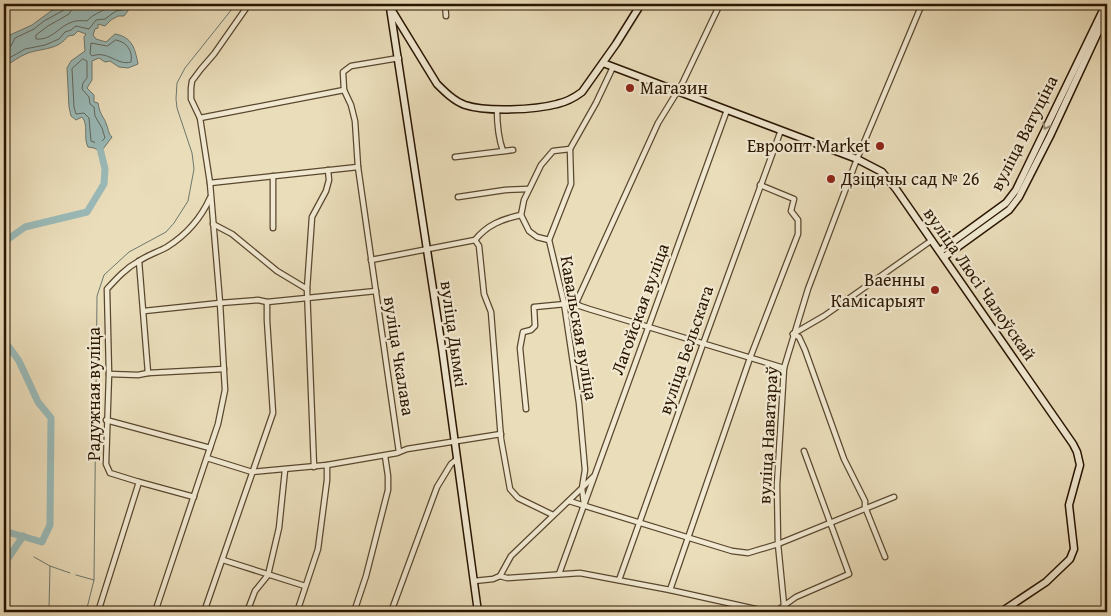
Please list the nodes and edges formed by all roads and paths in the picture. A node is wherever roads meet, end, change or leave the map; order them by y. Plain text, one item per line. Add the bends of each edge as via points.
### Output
1 (250, 4) edge
2 (445, 4) edge
3 (641, 4) edge
4 (720, 4) edge
5 (922, 4) edge
6 (1106, 4) edge
7 (389, 6) edge
8 (1107, 14) edge
9 (446, 16) dead end
10 (409, 41) junction
11 (397, 46) junction
12 (399, 58) junction
13 (603, 63) junction
14 (613, 67) junction
15 (344, 90) junction
16 (677, 92) junction
17 (497, 108) junction
18 (727, 110) junction
19 (200, 118) junction
20 (781, 130) junction
21 (570, 149) junction
22 (513, 150) dead end
23 (503, 151) junction
24 (455, 157) dead end
25 (857, 159) junction
26 (358, 167) junction
27 (328, 170) junction
28 (273, 176) junction
29 (210, 183) junction
30 (760, 185) junction
31 (528, 189) junction
32 (211, 196) junction
33 (458, 197) dead end
34 (521, 215) junction
35 (213, 224) junction
36 (273, 228) dead end
37 (475, 240) junction
38 (549, 240) junction
39 (932, 240) junction
40 (427, 248) junction
41 (942, 254) junction
42 (139, 260) junction
43 (371, 260) junction
44 (307, 289) junction
45 (376, 291) junction
46 (307, 298) junction
47 (267, 302) junction
48 (576, 302) junction
49 (220, 303) junction
50 (564, 303) junction
51 (144, 311) junction
52 (648, 327) junction
53 (793, 334) junction
54 (703, 344) junction
55 (750, 358) junction
56 (784, 368) junction
57 (224, 369) junction
58 (148, 373) junction
59 (109, 374) junction
60 (526, 409) dead end
61 (106, 420) junction
62 (501, 434) junction
63 (454, 442) junction
64 (210, 448) junction
65 (399, 452) junction
66 (804, 452) dead end
67 (384, 456) junction
68 (207, 458) junction
69 (456, 460) junction
70 (328, 465) junction
71 (314, 467) junction
72 (285, 470) junction
73 (252, 472) junction
74 (595, 475) junction
75 (139, 482) junction
76 (582, 488) junction
77 (894, 496) dead end
78 (194, 497) junction
79 (569, 500) junction
80 (584, 506) junction
81 (865, 508) junction
82 (553, 515) junction
83 (640, 523) junction
84 (830, 523) junction
85 (688, 537) junction
86 (778, 544) junction
87 (885, 556) dead end
88 (223, 560) junction
89 (559, 574) junction
90 (268, 575) junction
91 (500, 576) junction
92 (620, 580) junction
93 (474, 581) junction
94 (305, 586) junction
95 (670, 590) junction
96 (784, 605) junction
97 (98, 612) edge
98 (155, 612) edge
99 (204, 612) edge
100 (247, 612) edge
101 (297, 612) edge
102 (354, 612) edge
103 (391, 612) edge
104 (478, 612) edge
105 (769, 612) edge
106 (775, 612) edge
107 (1001, 612) edge

1 - 19 street via 192,81 191,99
2 - 9 street
3 - 13 street
4 - 16 street
5 - 25 street, вуліца Наватараў
6 -> 41 street, вуліца Ватуціна via 1016,190 1006,203
7 - 10 street
7 - 11 street, вуліца Дымкі
8 - 41 street, вуліца Ватуціна via 1019,197 1009,210
10 - 11 street
10 - 17 street via 437,84 452,98 471,106
11 - 12 street, вуліца Дымкі
12 - 15 street via 347,67 343,72
12 - 40 street, вуліца Дымкі
13 - 14 street, вуліца Люсі Чалоўскай
13 - 17 street via 582,92 566,102
14 - 16 street, вуліца Люсі Чалоўскай
14 - 21 street
15 - 19 street
15 - 26 street, вуліца Чкалава via 355,121
16 - 18 street, вуліца Люсі Чалоўскай
16 - 48 street via 658,123
17 - 23 street via 497,127
18 - 20 street, вуліца Люсі Чалоўскай
18 - 52 street, Лагойская вуліца
19 - 29 street
20 - 25 street, вуліца Люсі Чалоўскай
20 - 30 street, вуліца Бельскага
21 - 31 street via 554,152 541,164
21 - 38 street, Кавальская вуліца via 571,184
22 - 23 street
23 - 24 street
25 - 39 street, вуліца Люсі Чалоўскай via 888,177
25 - 53 street, вуліца Наватараў
26 - 27 street
26 - 43 street, вуліца Чкалава
27 - 28 street
27 - 44 street via 326,191 312,217
28 - 29 street
28 - 36 street
29 - 32 street
30 - 54 street, вуліца Бельскага
30 - 55 street via 794,199 791,211 799,226
31 - 33 street
31 - 34 street
32 - 35 street
32 - 42 street, Радужная вуліца via 187,232
34 - 37 street via 504,218 480,233
34 - 38 street via 529,232
35 - 44 street via 232,234 277,271
35 - 49 street
37 - 40 street
37 - 62 street via 480,246 484,294 491,312
38 - 50 street, Кавальская вуліца
39 - 41 street, вуліца Люсі Чалоўскай
39 - 53 street via 831,312
40 - 43 street
40 - 63 street, вуліца Дымкі
41 - 107 street, вуліца Люсі Чалоўскай via 1073,444 1080,465 1069,505 1074,549 1070,559 1046,582
42 - 51 street
42 - 59 street, Радужная вуліца via 107,289
43 - 45 street, вуліца Чкалава
44 - 46 street
45 - 46 street
45 - 65 street, вуліца Чкалава
46 - 47 street
46 - 71 street
47 - 49 street
47 - 73 street via 273,413
48 - 50 street
48 - 52 street
49 - 51 street
49 - 57 street
50 - 60 street via 534,306 535,326 523,332 520,348
50 - 76 street, Кавальская вуліца via 585,470
51 - 58 street
52 - 54 street
52 - 74 street, Лагойская вуліца
53 - 56 street, вуліца Наватараў
53 - 81 street via 799,337 805,350
54 - 55 street
54 - 83 street, вуліца Бельскага
55 - 56 street
55 - 85 street
56 - 86 street, вуліца Наватараў via 777,485
57 - 58 street
57 - 64 street via 223,405
58 - 59 street
59 - 61 street, Радужная вуліца
61 - 64 street
61 - 75 street, Радужная вуліца via 106,464 110,473
62 - 63 street
62 - 82 street via 510,489 518,498
63 - 65 street via 407,448
63 - 69 street, вуліца Дымкі
64 - 68 street
65 - 67 street
66 - 84 street
67 - 70 street
67 - 102 street via 388,490
68 - 73 street
68 - 78 street
69 - 93 street, вуліца Дымкі
69 - 103 street via 438,487
70 - 71 street
70 - 94 street via 318,549
71 - 72 street
72 - 73 street
72 - 90 street via 279,528
73 - 88 street
74 - 76 street
74 - 80 street, Лагойская вуліца
75 - 78 street
75 - 97 street
76 - 79 street
76 - 80 street, Кавальская вуліца
77 - 81 street
78 - 98 street
79 - 80 street
79 - 82 street
80 - 83 street
80 - 89 street, Лагойская вуліца
81 - 84 street
81 - 87 street
82 - 91 street via 511,556
83 - 85 street
83 - 92 street, вуліца Бельскага
84 - 86 street
84 - 96 street via 849,574
85 - 86 street via 748,553
85 - 95 street
86 - 96 street, вуліца Наватараў
88 - 90 street
88 - 99 street
89 - 91 street
89 - 92 street via 580,573
90 - 94 street
90 - 100 street via 255,591
91 - 93 street
92 - 95 street
93 - 104 street, вуліца Дымкі
94 - 101 street
95 - 105 street
96 - 106 street

